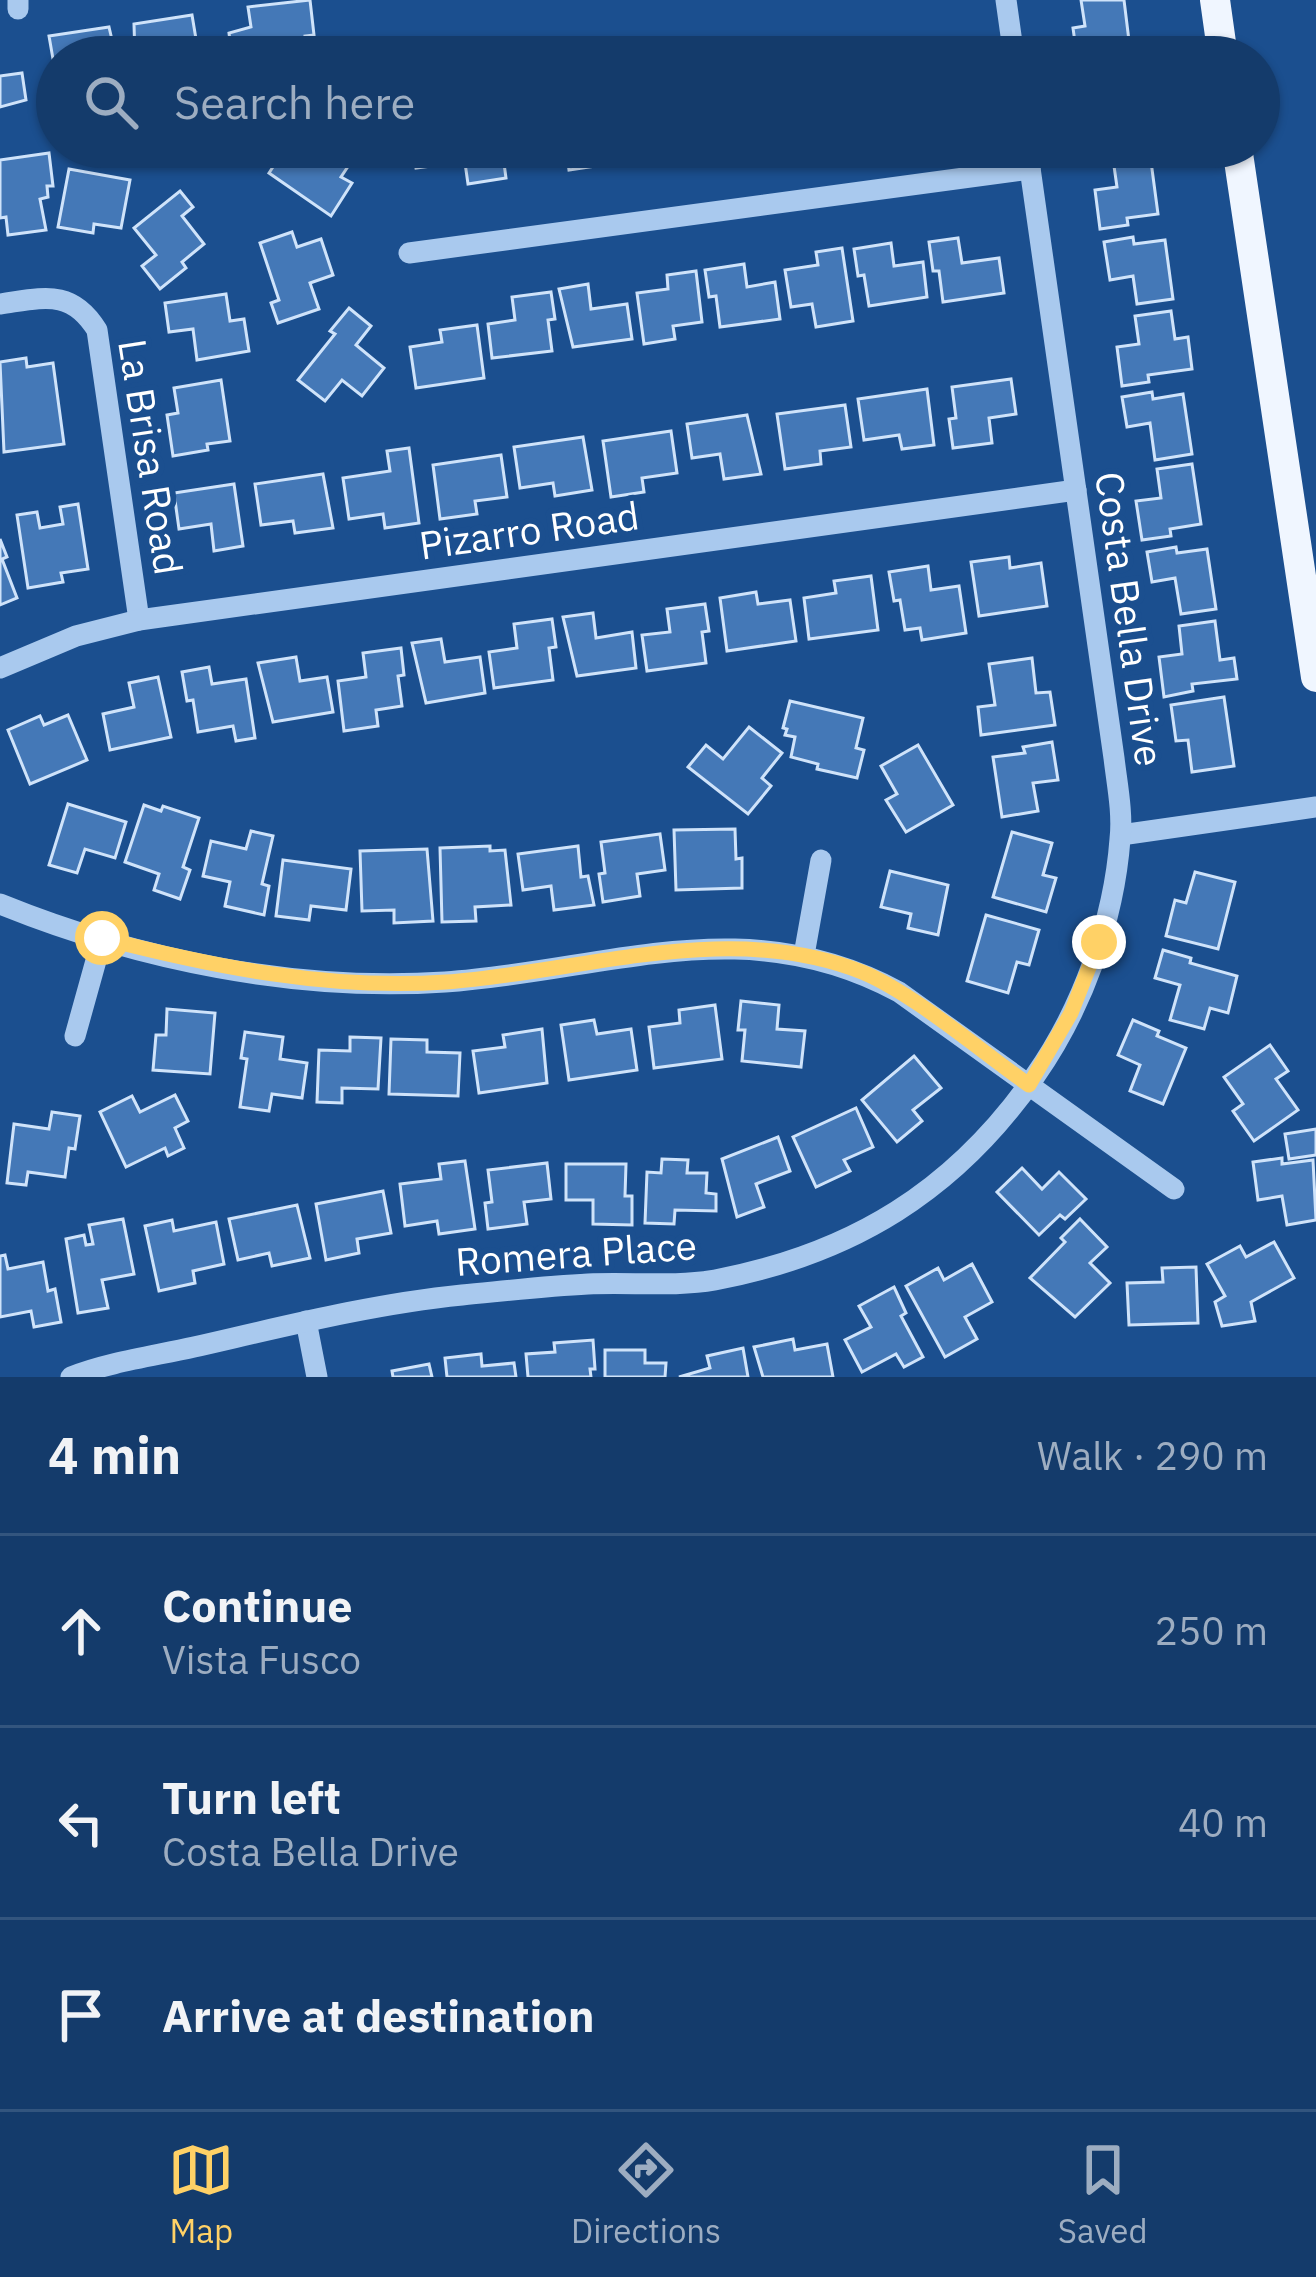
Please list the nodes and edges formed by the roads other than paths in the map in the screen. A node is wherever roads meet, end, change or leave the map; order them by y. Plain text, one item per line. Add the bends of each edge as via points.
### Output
1 (1006, 0) edge
2 (1215, 0) edge
3 (1011, 36) edge
4 (1220, 36) edge
5 (963, 168) edge
6 (1029, 168) edge
7 (1240, 168) edge
8 (409, 253) dead end
9 (0, 304) edge
10 (1076, 490) junction
11 (139, 620) junction
12 (0, 668) edge
13 (1316, 677) edge
14 (1316, 807) edge
15 (1121, 835) junction
16 (821, 860) dead end
17 (0, 904) edge
18 (102, 938) junction
19 (804, 956) junction
20 (75, 1036) dead end
21 (1029, 1085) junction
22 (1174, 1189) dead end
23 (306, 1321) junction
24 (70, 1377) edge
25 (317, 1377) edge

1 - 3 street
2 - 4 main road
5 - 8 street
6 - 10 street, Costa Bella Drive
7 - 13 main road
9 - 11 street, La Brisa Road via 64,299 83,308 97,330
10 - 11 street, Pizarro Road
10 - 15 street, Costa Bella Drive
11 - 12 street, Pizarro Road
14 - 15 street
15 - 21 street, Costa Bella Drive via 1099,942 1071,1013
16 - 19 street
17 - 18 street
18 - 19 street via 206,965 372,981 444,982 713,947
18 - 20 street
19 - 21 street via 899,992
21 - 22 street
21 - 23 street, Romera Place via 960,1166 918,1199 868,1231 790,1262 711,1281 455,1296
23 - 24 street, Romera Place
23 - 25 street

